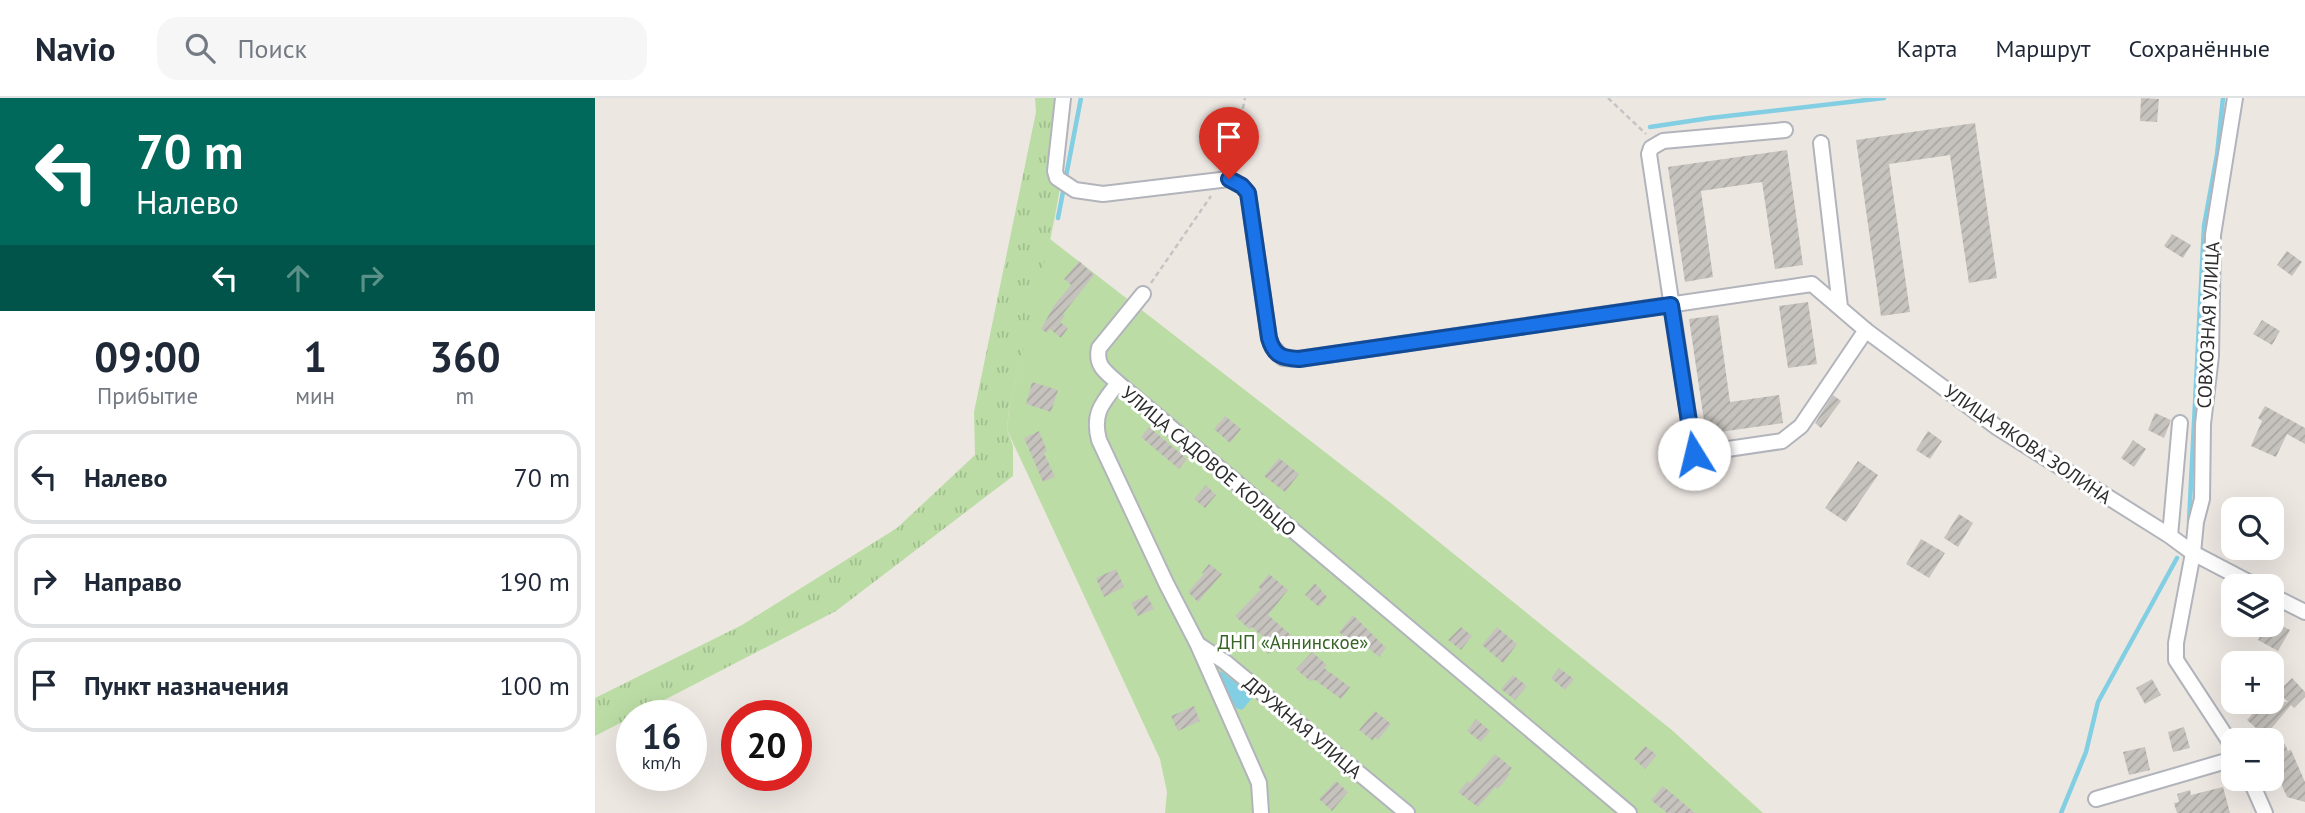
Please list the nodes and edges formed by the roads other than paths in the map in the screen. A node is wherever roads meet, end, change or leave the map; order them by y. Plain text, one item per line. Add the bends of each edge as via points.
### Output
1 (1063, 98) edge
2 (2235, 98) edge
3 (1785, 130) dead end
4 (1821, 144) dead end
5 (1143, 294) road end
6 (1671, 305) junction
7 (1840, 307) junction
8 (1866, 330) junction
9 (1118, 383) junction
10 (2180, 424) dead end
11 (2170, 536) junction
12 (2193, 553) junction
13 (2233, 574) edge
14 (2284, 602) edge
15 (2305, 612) edge
16 (1197, 643) junction
17 (2221, 729) edge
18 (2221, 763) edge
19 (2255, 791) edge
20 (2096, 799) dead end
21 (1261, 813) edge
22 (1408, 813) edge
23 (1629, 813) edge
24 (2265, 813) edge

1 - 6 street via 1055,171 1057,178 1075,190 1103,194 1223,179 1234,181 1248,193 1269,338 1283,358
2 - 12 street, СОВХОЗНАЯ УЛИЦА via 2213,235 2211,356
3 - 6 street via 1651,148
4 - 7 street
5 - 9 street via 1099,348 1099,365
6 - 7 street, УЛИЦА ЯКОВА ЗОЛИНА via 1812,284
6 - 8 street via 1694,454 1782,441 1792,435
7 - 8 street, УЛИЦА ЯКОВА ЗОЛИНА
8 - 11 street, УЛИЦА ЯКОВА ЗОЛИНА via 1998,428
9 - 16 street, УЛИЦА САДОВОЕ КОЛЬЦО via 1097,413 1099,440
9 - 23 street, УЛИЦА САДОВОЕ КОЛЬЦО
10 - 11 street
11 - 12 street, УЛИЦА ЯКОВА ЗОЛИНА
12 - 13 street, УЛИЦА ЯКОВА ЗОЛИНА
12 - 17 street, СОВХОЗНАЯ УЛИЦА via 2176,660
14 - 15 street
16 - 21 street, УЛИЦА САДОВОЕ КОЛЬЦО via 1259,783
16 - 22 street, ДРУЖНАЯ УЛИЦА
18 - 20 street
19 - 24 street

